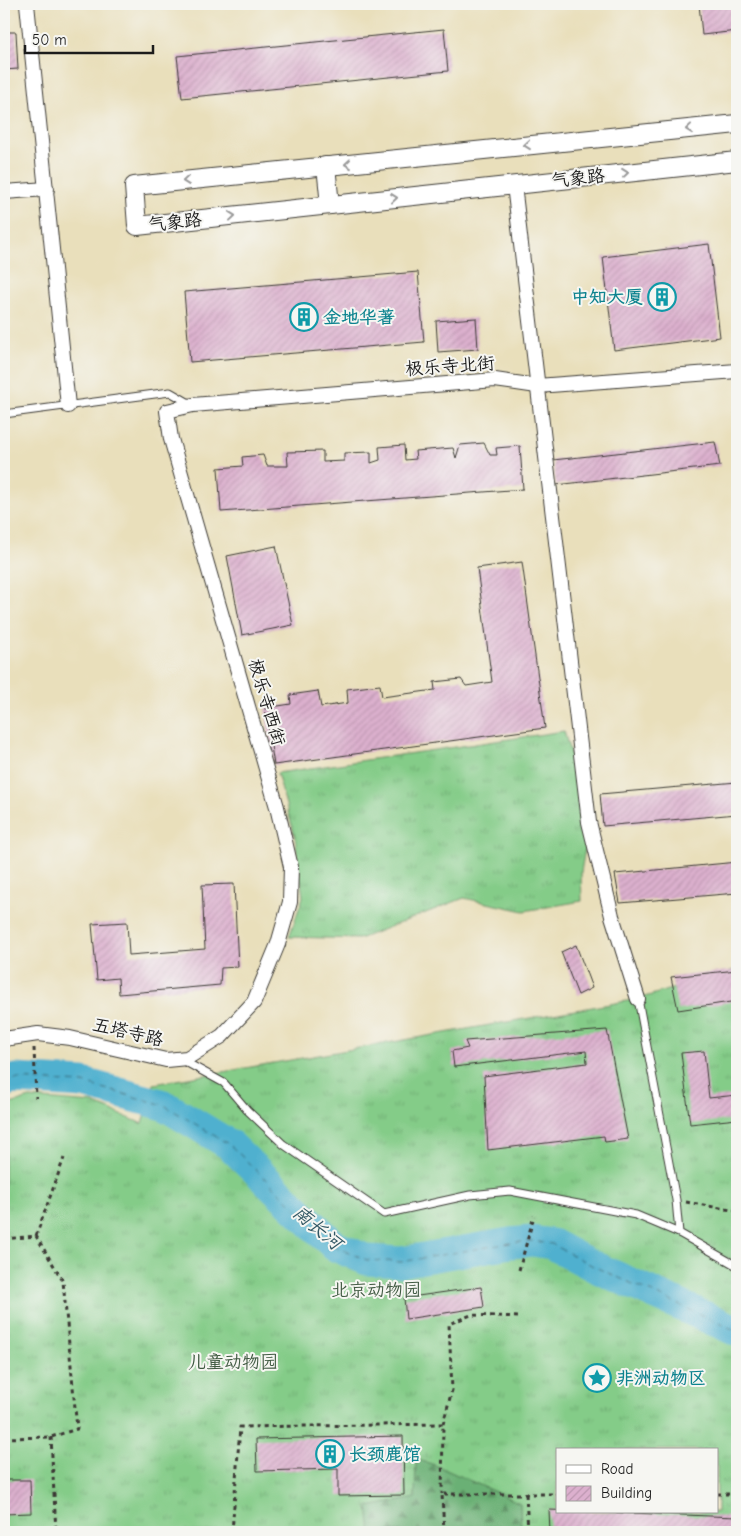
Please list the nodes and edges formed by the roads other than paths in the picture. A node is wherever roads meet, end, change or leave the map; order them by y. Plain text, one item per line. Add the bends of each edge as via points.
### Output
1 (27, 4) edge
2 (737, 124) edge
3 (737, 161) edge
4 (326, 166) junction
5 (514, 185) junction
6 (47, 189) junction
7 (4, 192) edge
8 (330, 205) junction
9 (737, 371) edge
10 (537, 386) junction
11 (193, 405) junction
12 (68, 406) junction
13 (166, 411) joint
14 (4, 414) edge
15 (638, 999) joint
16 (254, 1002) joint
17 (4, 1039) edge
18 (180, 1059) junction
19 (679, 1233) junction
20 (737, 1266) edge

1 - 6 street
2 -> 4 street, 气象路
5 -> 3 street, 气象路
4 - 8 street
4 -> 8 street, 气象路 via 134,186 137,226
8 -> 5 street, 气象路
5 - 10 street
6 - 7 street
6 - 12 street
9 - 10 street, 极乐寺北街
10 - 11 street, 极乐寺北街 via 495,380
10 - 15 street via 589,822 612,916
11 - 12 lane via 170,392
11 - 13 street, 极乐寺北街
12 - 14 lane
13 - 16 street, 极乐寺西街 via 171,438 278,806 291,867 290,902 283,928
15 - 19 lane via 676,1200
16 - 18 street, 五塔寺路 via 222,1036
17 - 18 street, 五塔寺路 via 34,1035 70,1038 166,1060
18 - 19 lane via 224,1083 283,1144 384,1214 470,1195 510,1191 636,1215
19 - 20 lane

